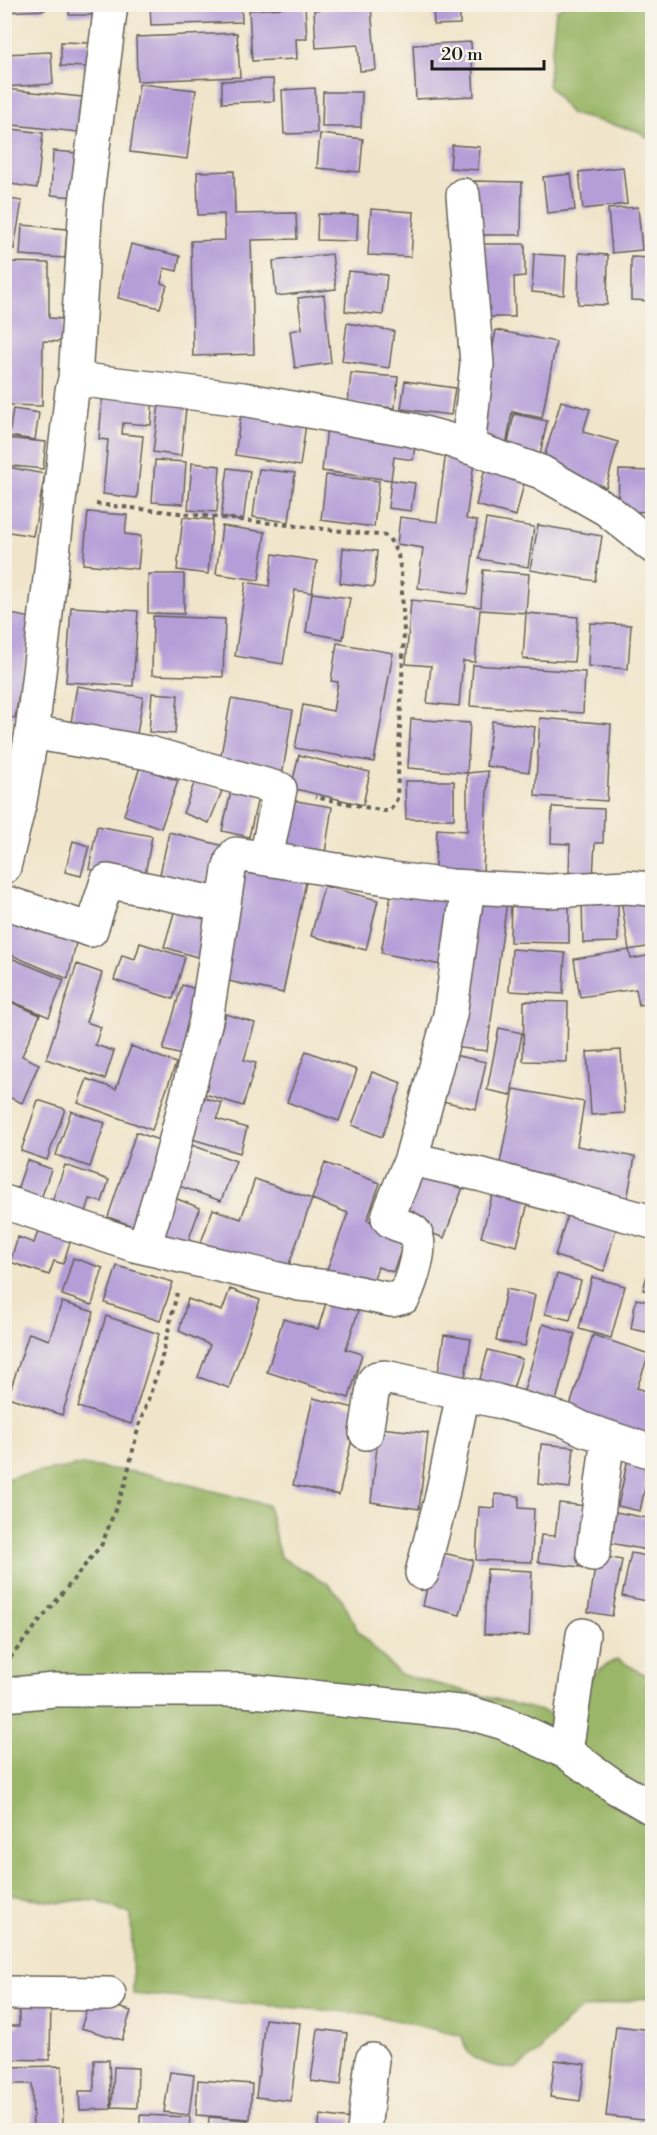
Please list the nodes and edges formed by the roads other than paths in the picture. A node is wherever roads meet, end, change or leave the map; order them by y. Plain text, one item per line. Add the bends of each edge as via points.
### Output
1 (111, 4) edge
2 (463, 195) dead end
3 (75, 379) junction
4 (468, 447) junction
5 (652, 546) edge
6 (32, 732) junction
7 (266, 858) junction
8 (4, 867) edge
9 (468, 887) junction
10 (652, 889) edge
11 (4, 902) edge
12 (223, 905) junction
13 (411, 1159) junction
14 (4, 1202) edge
15 (652, 1222) edge
16 (144, 1247) junction
17 (463, 1394) junction
18 (366, 1433) dead end
19 (608, 1437) junction
20 (652, 1452) edge
21 (593, 1554) dead end
22 (422, 1573) dead end
23 (583, 1635) dead end
24 (4, 1695) edge
25 (566, 1752) junction
26 (652, 1808) edge
27 (4, 1993) edge
28 (109, 1994) dead end
29 (372, 2060) dead end
30 (364, 2130) edge

1 - 3 street via 86,203
2 - 4 street via 477,364
3 - 4 street via 243,399 412,430
3 - 6 street
4 - 5 street via 541,472 606,509
6 - 7 street via 149,753 280,789
6 - 8 street
7 - 9 street
7 - 12 street via 240,853 233,857
9 - 10 street via 548,891
9 - 13 street via 450,1015
11 - 12 street via 91,930 107,881
12 - 16 street via 206,1020
13 - 15 street
13 - 16 street via 388,1218 416,1233 419,1241 411,1283 404,1297 392,1300 299,1284
14 - 16 street
17 - 18 street via 377,1378
17 - 19 street via 567,1421
17 - 22 street
19 - 20 street
19 - 21 street
23 - 25 street
24 - 25 street via 54,1690 243,1690 469,1713
25 - 26 street
27 - 28 street
29 - 30 street

